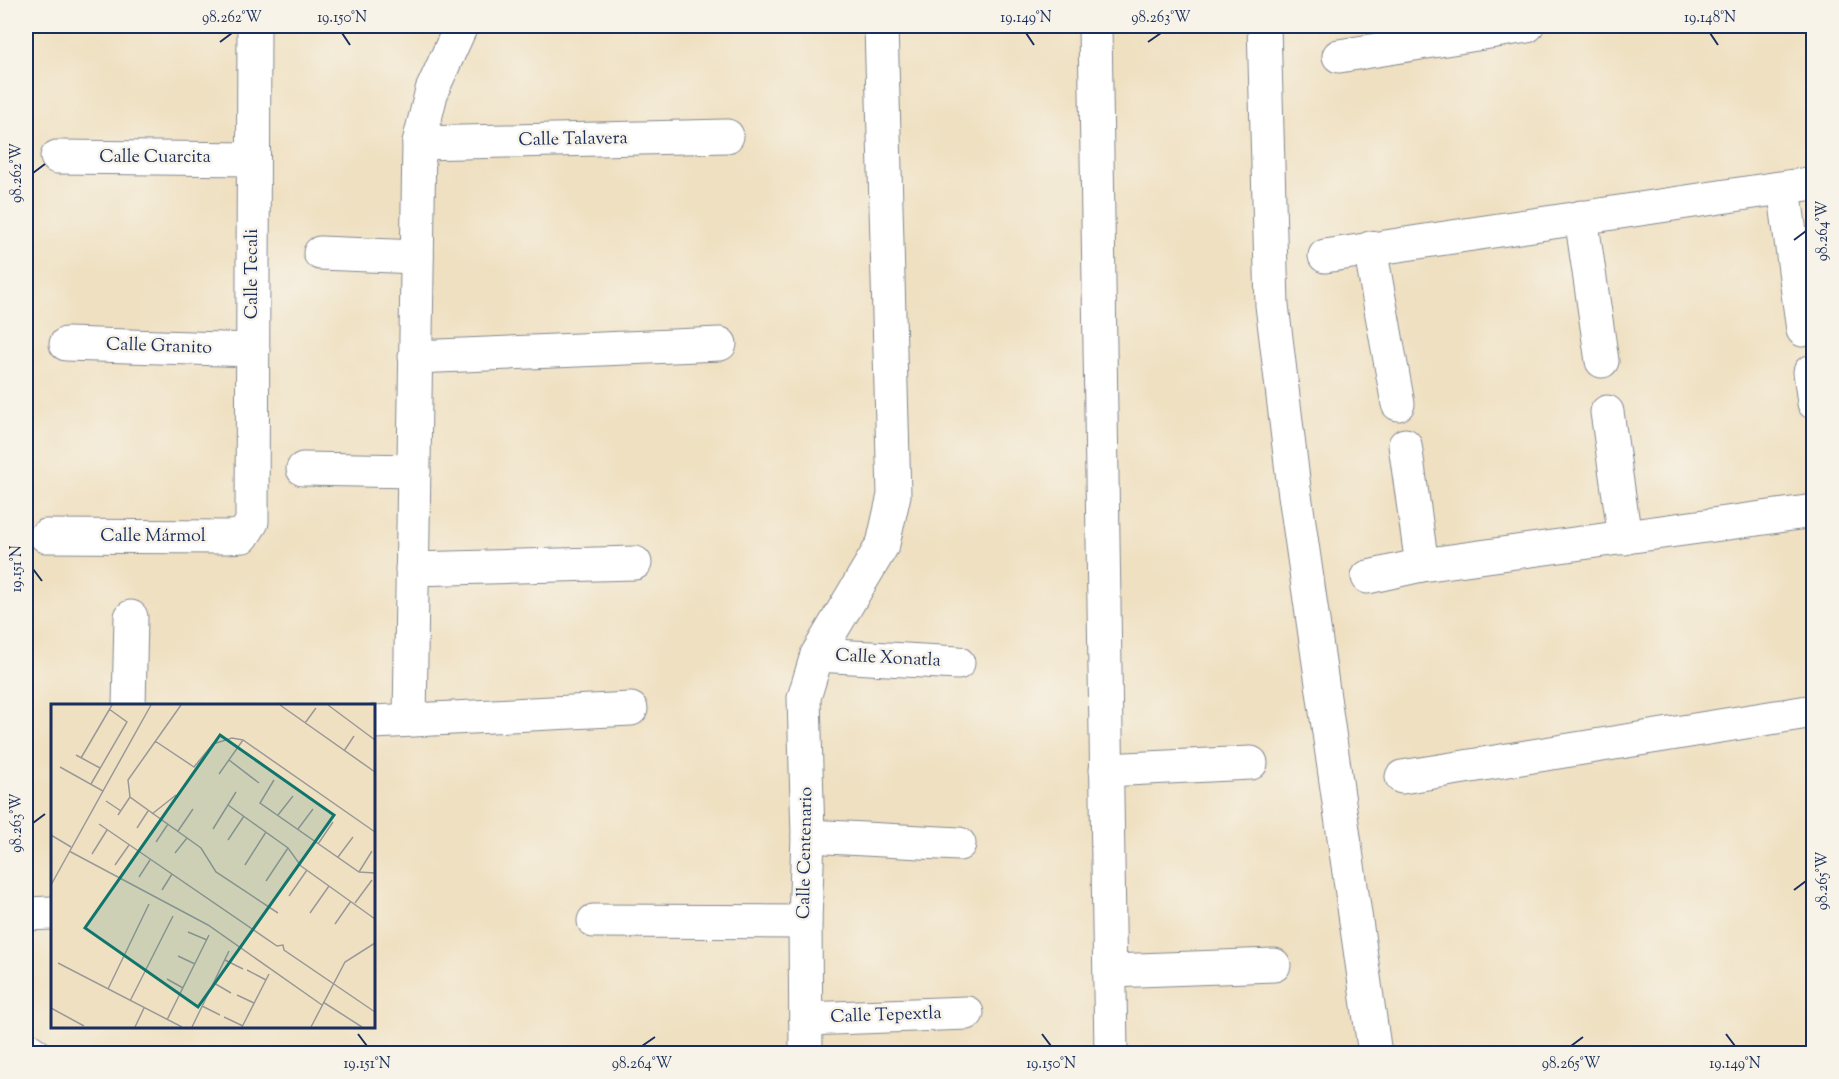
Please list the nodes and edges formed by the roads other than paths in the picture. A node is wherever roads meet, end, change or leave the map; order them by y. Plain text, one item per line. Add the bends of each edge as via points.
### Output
1 (254, 26) edge
2 (461, 26) edge
3 (881, 26) edge
4 (1095, 26) edge
5 (1264, 26) edge
6 (1527, 26) edge
7 (1413, 34) edge
8 (1339, 56) dead end
9 (727, 136) dead end
10 (419, 143) junction
11 (57, 157) dead end
12 (253, 159) junction
13 (1799, 186) edge
14 (1581, 217) junction
15 (1370, 248) junction
16 (320, 253) dead end
17 (1325, 256) dead end
18 (417, 257) junction
19 (1803, 330) dead end
20 (66, 344) dead end
21 (720, 344) dead end
22 (253, 350) junction
23 (416, 357) junction
24 (1602, 361) dead end
25 (1398, 404) dead end
26 (1607, 412) dead end
27 (1405, 445) dead end
28 (303, 469) dead end
29 (414, 471) junction
30 (1814, 511) edge
31 (252, 522) joint
32 (46, 536) dead end
33 (1624, 538) junction
34 (635, 563) dead end
35 (1422, 565) junction
36 (412, 569) junction
37 (1368, 577) dead end
38 (131, 617) dead end
39 (818, 655) junction
40 (958, 663) dead end
41 (129, 704) edge
42 (631, 709) dead end
43 (1814, 711) edge
44 (410, 720) junction
45 (375, 722) edge
46 (1251, 763) dead end
47 (1106, 770) junction
48 (1402, 777) dead end
49 (808, 836) junction
50 (959, 844) dead end
51 (51, 913) edge
52 (26, 914) edge
53 (594, 921) dead end
54 (805, 922) junction
55 (1274, 965) dead end
56 (1111, 971) junction
57 (967, 1013) dead end
58 (806, 1019) junction
59 (26, 1048) edge
60 (35, 1053) edge
61 (806, 1053) edge
62 (1111, 1053) edge
63 (1375, 1053) edge

1 - 12 street, Calle Tecali
2 - 10 street via 432,90
3 - 39 street, Calle Centenario via 894,495 883,544
4 - 47 street
5 - 63 street via 1272,305 1294,488
6 - 7 street
7 - 8 street
9 - 10 street, Calle Talavera
10 - 18 street
11 - 12 street, Calle Cuarcita
12 - 22 street, Calle Tecali
13 - 14 street
13 - 19 street
14 - 15 street
14 - 24 street
15 - 17 street
15 - 25 street
16 - 18 street
18 - 23 street
20 - 22 street, Calle Granito
21 - 23 street
22 - 31 street, Calle Tecali
23 - 29 street
26 - 33 street
27 - 35 street
28 - 29 street
29 - 36 street
30 - 33 street
31 - 32 street, Calle Mármol via 243,536
33 - 35 street
34 - 36 street
35 - 37 street
36 - 44 street
38 - 41 street
39 - 40 street, Calle Xonatla
39 - 49 street, Calle Centenario via 804,698
42 - 44 street
43 - 48 street
44 - 45 street
46 - 47 street
47 - 56 street
49 - 50 street
49 - 54 street, Calle Centenario
51 - 52 street
53 - 54 street
54 - 58 street, Calle Centenario
55 - 56 street
56 - 62 street
57 - 58 street, Calle Tepextla
58 - 61 street, Calle Centenario
59 - 60 street

